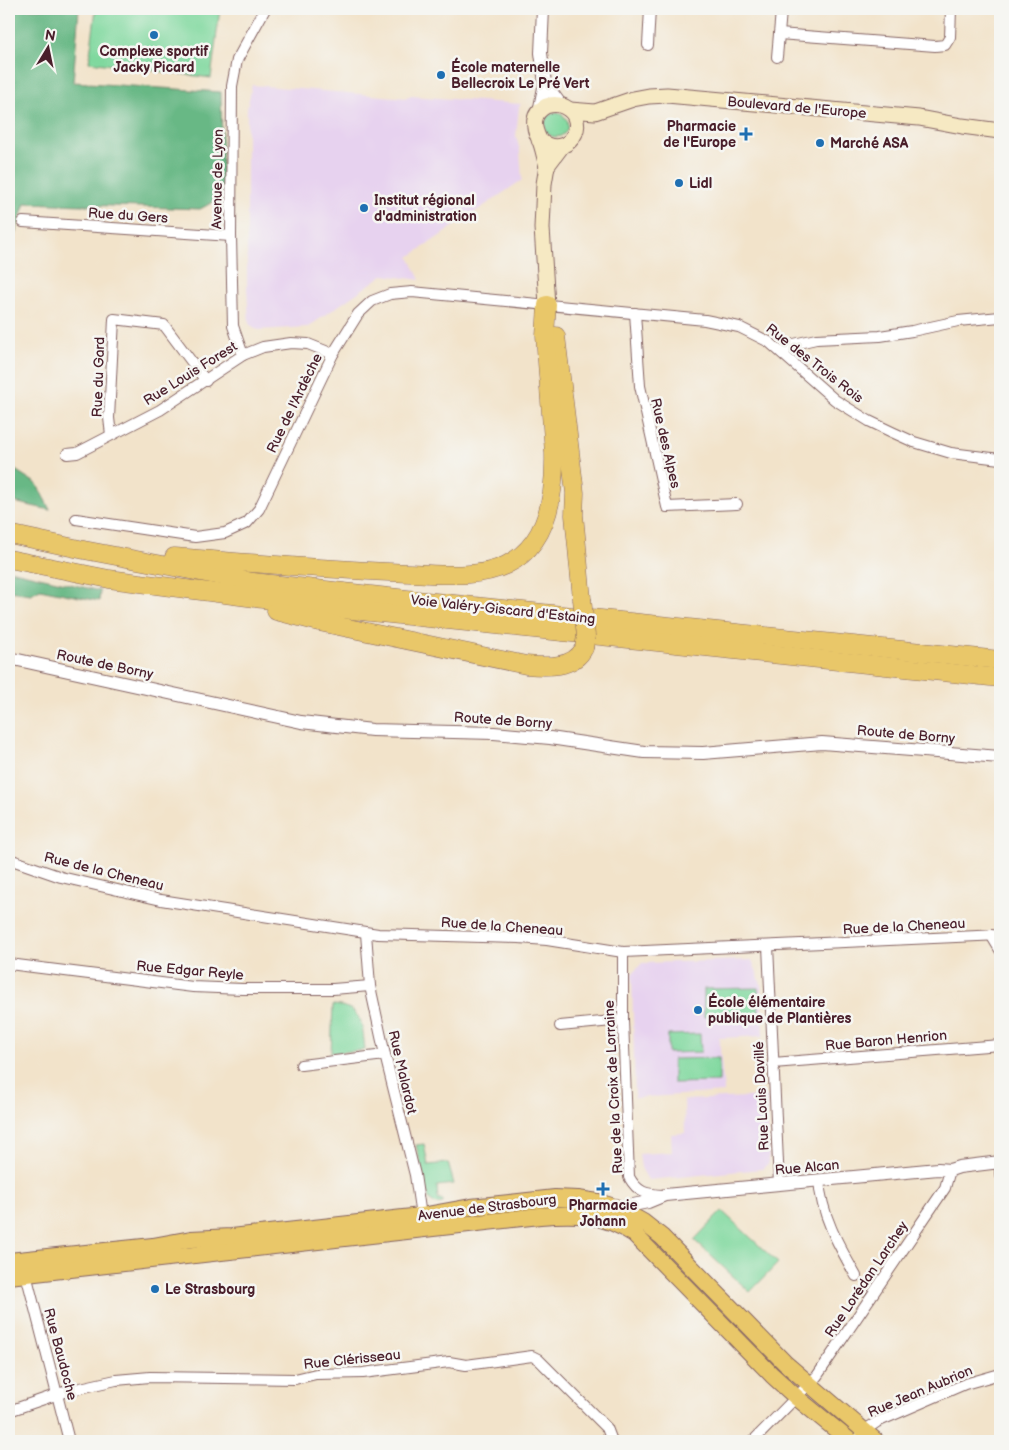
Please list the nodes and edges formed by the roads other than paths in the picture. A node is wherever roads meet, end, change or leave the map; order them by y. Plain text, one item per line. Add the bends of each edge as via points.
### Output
1 (265, 9) edge
2 (543, 9) edge
3 (650, 9) edge
4 (951, 9) edge
5 (781, 11) dead end
6 (779, 34) junction
7 (648, 45) dead end
8 (777, 58) dead end
9 (545, 82) junction
10 (565, 107) junction
11 (539, 112) junction
12 (595, 112) junction
13 (576, 130) junction
14 (1000, 131) edge
15 (540, 140) junction
16 (562, 146) junction
17 (547, 166) junction
18 (24, 222) dead end
19 (231, 236) junction
20 (548, 305) junction
21 (635, 314) junction
22 (1000, 316) edge
23 (333, 354) junction
24 (782, 354) junction
25 (243, 355) junction
26 (206, 381) junction
27 (111, 435) junction
28 (67, 454) dead end
29 (1000, 459) edge
30 (738, 504) dead end
31 (76, 519) dead end
32 (9, 534) edge
33 (84, 550) junction
34 (9, 559) edge
35 (205, 593) junction
36 (9, 658) edge
37 (1000, 660) edge
38 (1000, 678) edge
39 (1000, 757) edge
40 (9, 859) edge
41 (366, 933) junction
42 (996, 935) edge
43 (768, 946) junction
44 (1000, 950) edge
45 (623, 952) junction
46 (9, 964) edge
47 (370, 986) junction
48 (623, 1020) junction
49 (560, 1026) dead end
50 (1000, 1045) edge
51 (385, 1055) junction
52 (774, 1063) junction
53 (301, 1065) dead end
54 (1000, 1162) edge
55 (950, 1170) junction
56 (1000, 1174) edge
57 (819, 1180) junction
58 (779, 1184) junction
59 (665, 1196) junction
60 (618, 1208) junction
61 (421, 1216) junction
62 (9, 1261) edge
63 (26, 1274) junction
64 (9, 1276) edge
65 (856, 1276) dead end
66 (1000, 1374) edge
67 (808, 1384) junction
68 (56, 1394) junction
69 (796, 1397) junction
70 (9, 1411) edge
71 (865, 1438) edge
72 (69, 1441) edge
73 (612, 1441) edge
74 (753, 1441) edge
75 (850, 1441) edge

1 - 19 street, Avenue de Lyon via 237,60 232,86
2 - 9 street via 541,53
3 - 7 street
4 - 6 street via 950,37 946,45
5 - 6 street
6 - 8 street
9 - 10 street
9 - 11 street
10 - 11 main road, Boulevard de l'Europe via 549,105
10 - 12 main road, Boulevard de l'Europe
10 - 13 main road via 577,122
11 - 15 main road via 534,129
12 - 13 main road, Boulevard de l'Europe
12 - 14 main road, Boulevard de l'Europe via 633,99 667,95 919,118
13 - 16 main road, Boulevard de l'Europe via 574,137
15 - 16 main road via 550,146
15 - 17 main road
16 - 17 main road, Boulevard de l'Europe
17 - 20 main road via 542,228
18 - 19 street, Rue du Gers
19 - 25 street, Avenue de Lyon via 233,326
20 - 21 street, Rue des Trois Rois
20 - 23 street, Rue de l'Ardèche via 412,292 390,294 372,301 358,314
20 - 33 highway via 545,336 554,453 552,497 538,536 523,554 507,565 472,574 383,572
20 - 35 highway, bridge via 557,345 575,493 574,515 586,636 581,654 574,660 545,667 526,665 319,622
21 - 24 street, Rue des Trois Rois via 705,320 739,327 768,342
21 - 30 street, Rue des Alpes via 640,386 667,507
22 - 24 street via 880,336 816,339 794,344
23 - 25 street, Rue Louis Forest via 308,344 291,343 264,347
23 - 31 street, Rue de l'Ardèche via 259,509 247,523 224,533 195,537
24 - 29 street, Rue des Trois Rois via 835,400 869,421 914,442 952,453
25 - 26 street, Rue Louis Forest
26 - 27 street, Rue Louis Forest
26 - 27 street, Rue du Gard via 164,325 114,320
27 - 28 street, Rue Louis Forest via 77,453
32 - 33 highway, Voie Valéry-Giscard d'Estaing
33 - 37 highway, Voie Valéry-Giscard d'Estaing via 253,582
34 - 35 highway, Voie Valéry-Giscard d'Estaing via 109,579
35 - 38 highway, Voie Valéry-Giscard d'Estaing
36 - 39 street, Route de Borny via 333,727 494,733 644,752 703,753 822,743
40 - 41 street, Rue de la Cheneau via 61,877 160,900
41 - 45 street, Rue de la Cheneau via 519,938
41 - 47 street, Rue Malardot
42 - 43 street, Rue de la Cheneau
42 - 44 street
43 - 45 street, Rue de la Cheneau
43 - 52 street, Rue Louis Davillé
45 - 48 street, Rue de la Croix de Lorraine
46 - 47 street, Rue Edgar Reyle via 193,987 324,989
47 - 51 street, Rue Malardot
48 - 49 street
48 - 59 street, Rue de la Croix de Lorraine via 629,1177 634,1186 646,1194
50 - 52 street, Rue Baron Henrion
51 - 53 street
51 - 61 street, Rue Malardot via 415,1175
52 - 58 street, Rue Louis Davillé
54 - 55 street, Rue Alcan
54 - 56 street
55 - 57 street, Rue Alcan
55 - 67 street, Rue Lorédan Larchey via 945,1188 817,1376
57 - 58 street, Rue Alcan
57 - 65 street via 823,1205 836,1241
58 - 59 street, Rue Alcan
59 - 60 street, Rue Alcan
60 - 61 main road, Avenue de Strasbourg via 598,1202 555,1198
60 - 67 main road, Avenue de Strasbourg via 644,1222 662,1237
61 - 62 main road, Avenue de Strasbourg
63 - 64 main road, Avenue de Strasbourg
63 - 68 street, Rue Baudoche
63 - 69 main road, Avenue de Strasbourg via 540,1216 590,1215 609,1220 634,1234
66 - 71 street, Rue Jean Aubrion via 965,1384 877,1422
67 - 69 street, Rue Lorédan Larchey
67 - 71 main road, Avenue de Strasbourg
68 - 70 street, Rue Clérisseau
68 - 72 street, Rue Baudoche
68 - 73 street, Rue Clérisseau via 93,1384 150,1377 295,1379 316,1374 363,1373 449,1362 466,1365 532,1356 538,1358 607,1428
69 - 74 street, Rue Lorédan Larchey
69 - 75 main road, Avenue de Strasbourg

